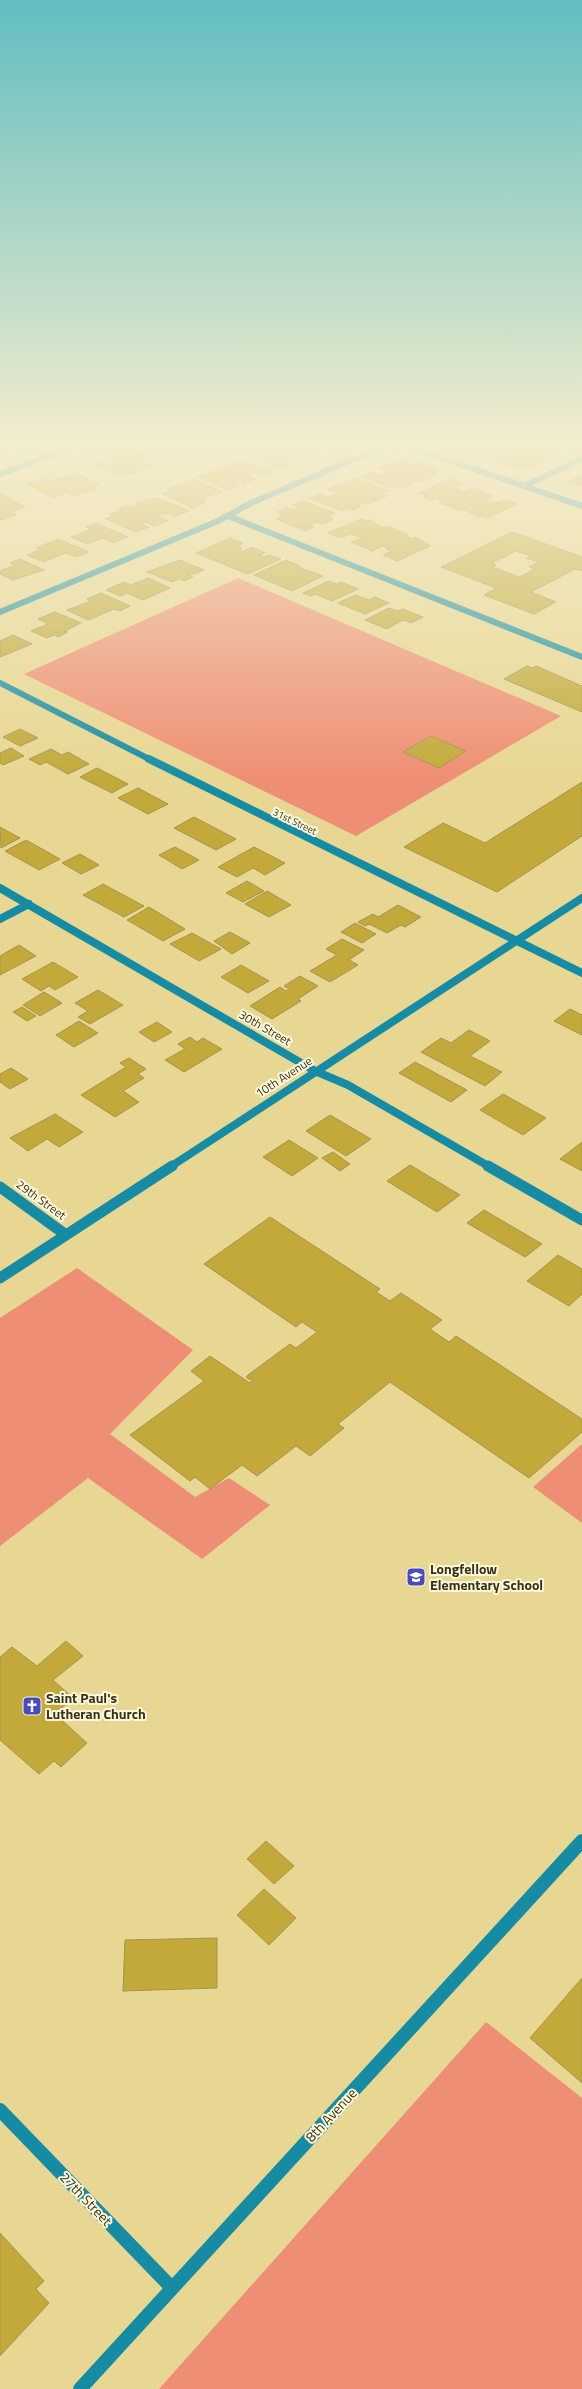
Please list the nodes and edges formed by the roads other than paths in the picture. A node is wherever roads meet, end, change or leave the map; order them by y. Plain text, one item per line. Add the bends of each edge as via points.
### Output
1 (127, 558) edge
2 (335, 558) edge
3 (0, 612) edge
4 (582, 656) edge
5 (1, 684) edge
6 (0, 888) edge
7 (582, 898) edge
8 (28, 904) junction
9 (0, 919) edge
10 (517, 941) junction
11 (582, 973) edge
12 (315, 1071) junction
13 (0, 1187) edge
14 (582, 1220) edge
15 (66, 1235) junction
16 (0, 1278) edge
17 (582, 1841) edge
18 (0, 2110) edge
19 (172, 2288) junction
20 (80, 2389) edge

1 - 3 street
2 - 4 street
5 - 10 street, 31st Street
6 - 8 street, 30th Street
7 - 10 street, 10th Avenue
8 - 9 street
8 - 12 street, 30th Street
10 - 11 street, 31st Street
10 - 12 street, 10th Avenue
12 - 14 street, 30th Street via 348,1085
12 - 15 street, 10th Avenue
13 - 15 street, 29th Street
15 - 16 street, 10th Avenue
17 - 19 street, 8th Avenue
18 - 19 street, 27th Street
19 - 20 street, 8th Avenue

